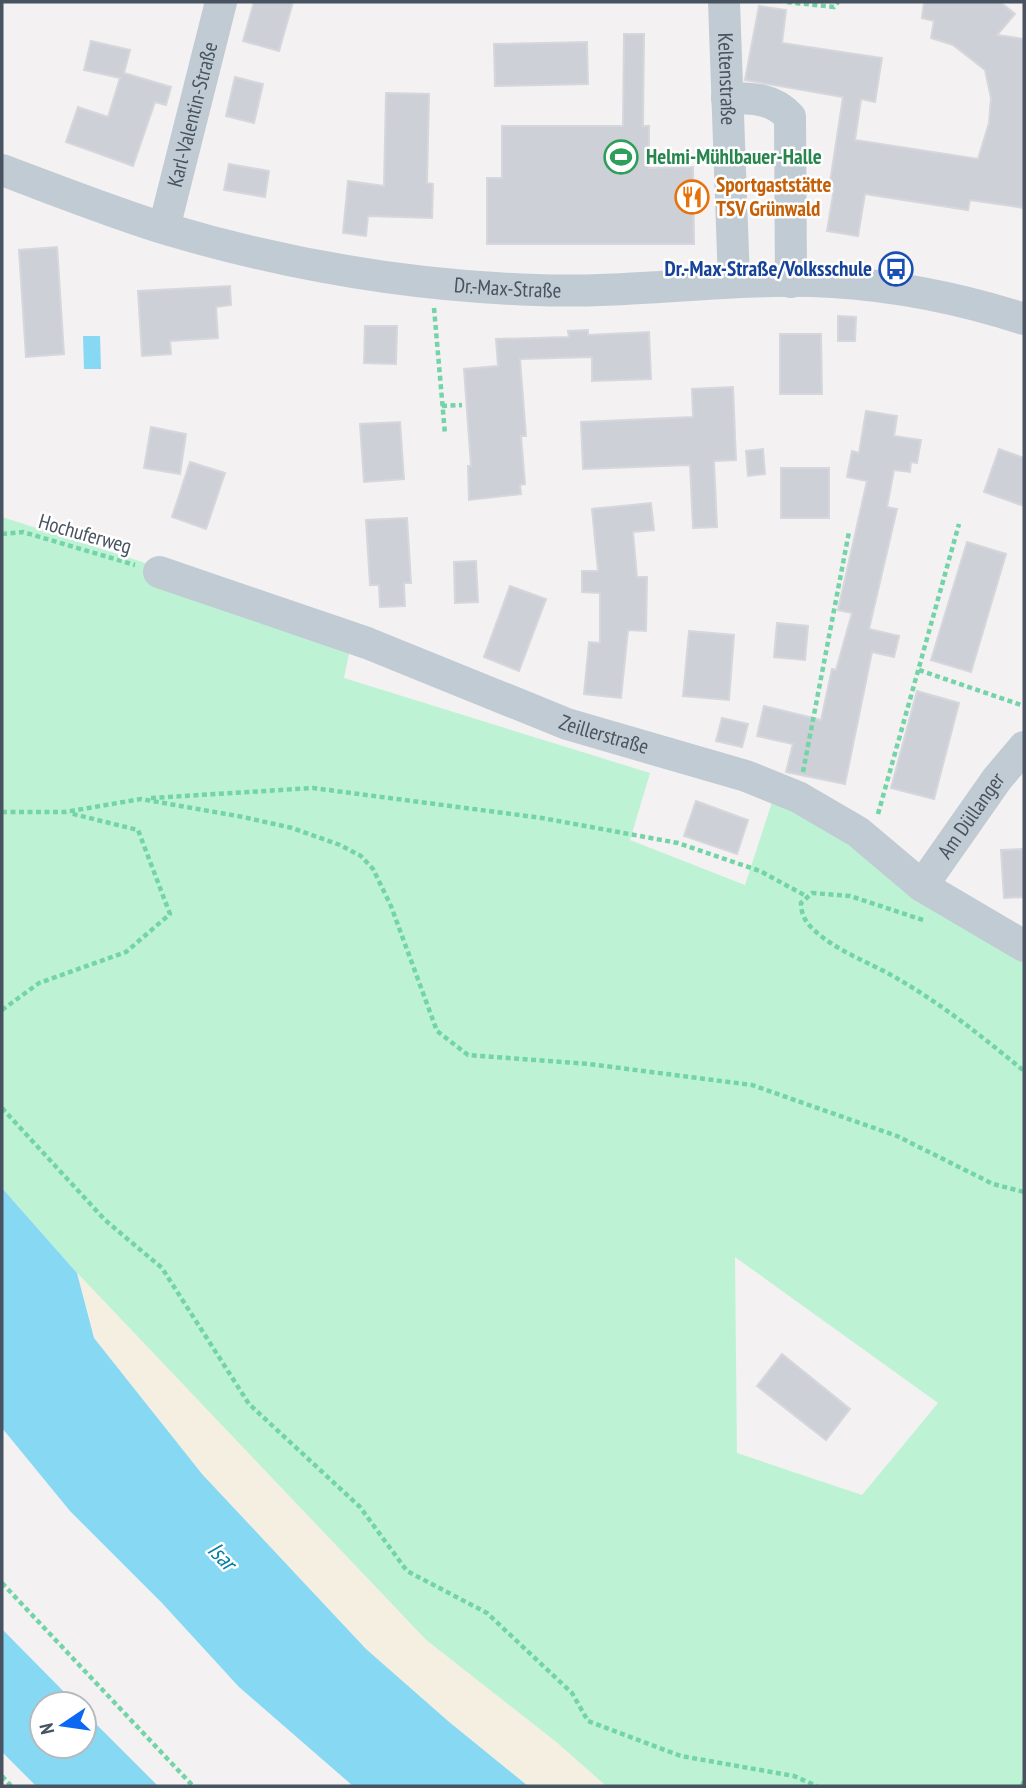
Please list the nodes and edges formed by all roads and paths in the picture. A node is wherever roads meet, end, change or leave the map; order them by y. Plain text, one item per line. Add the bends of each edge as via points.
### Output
1 (221, 2) edge
2 (724, 2) edge
3 (787, 2) edge
4 (838, 2) edge
5 (727, 98) junction
6 (2, 170) edge
7 (164, 228) junction
8 (734, 282) junction
9 (791, 282) junction
10 (432, 283) junction
11 (1024, 319) edge
12 (462, 405) dead end
13 (442, 406) junction
14 (445, 434) dead end
15 (959, 524) dead end
16 (849, 532) dead end
17 (2, 534) edge
18 (159, 572) joint
19 (919, 670) junction
20 (1024, 706) edge
21 (1024, 747) edge
22 (798, 797) junction
23 (141, 799) junction
24 (2, 812) edge
25 (65, 812) junction
26 (870, 842) junction
27 (922, 886) junction
28 (806, 896) junction
29 (958, 908) junction
30 (1024, 946) edge
31 (2, 1010) edge
32 (1024, 1071) edge
33 (2, 1108) edge
34 (1024, 1192) edge
35 (2, 1583) edge
36 (2, 1776) edge
37 (1024, 1780) edge
38 (11, 1786) edge
39 (192, 1786) edge
40 (817, 1786) edge
41 (1022, 1786) edge

1 - 7 street, Karl-Valentin-Straße
2 - 5 street, Keltenstraße
3 - 4 path via 834,7
5 - 8 street, Keltenstraße
5 - 9 street via 756,98 779,105 790,117
6 - 7 street, Dr.-Max-Straße
7 - 10 street, Dr.-Max-Straße via 314,266
8 - 9 street, Dr.-Max-Straße
8 - 10 street, Dr.-Max-Straße via 598,291
9 - 11 street, Dr.-Max-Straße via 897,288
10 - 13 path
12 - 13 path
13 - 14 path
15 - 19 path
16 - 22 path
17 - 18 path, Hochuferweg via 23,531
18 - 22 street, Zeillerstraße via 367,643 567,724 746,776
19 - 20 path
19 - 26 path
21 - 27 street, Am Düllanger
22 - 26 street, Zeillerstraße
23 - 25 path
23 - 28 path via 313,788 542,818 678,843 760,871
23 - 34 path via 292,828 361,856 373,869 391,906 437,1031 468,1055 589,1064 752,1085 897,1136 993,1184
24 - 25 path
25 - 31 path via 138,830 170,914 126,951 39,983
26 - 27 street, Zeillerstraße
27 - 29 street, Zeillerstraße
28 - 29 path via 831,892 941,925
28 - 32 path via 803,916 809,926 909,985
29 - 30 street, Zeillerstraße
33 - 40 path via 105,1220 162,1268 248,1404 360,1507 407,1571 487,1613 572,1693 588,1721 681,1756 794,1776
35 - 39 path
36 - 38 path
37 - 41 path

